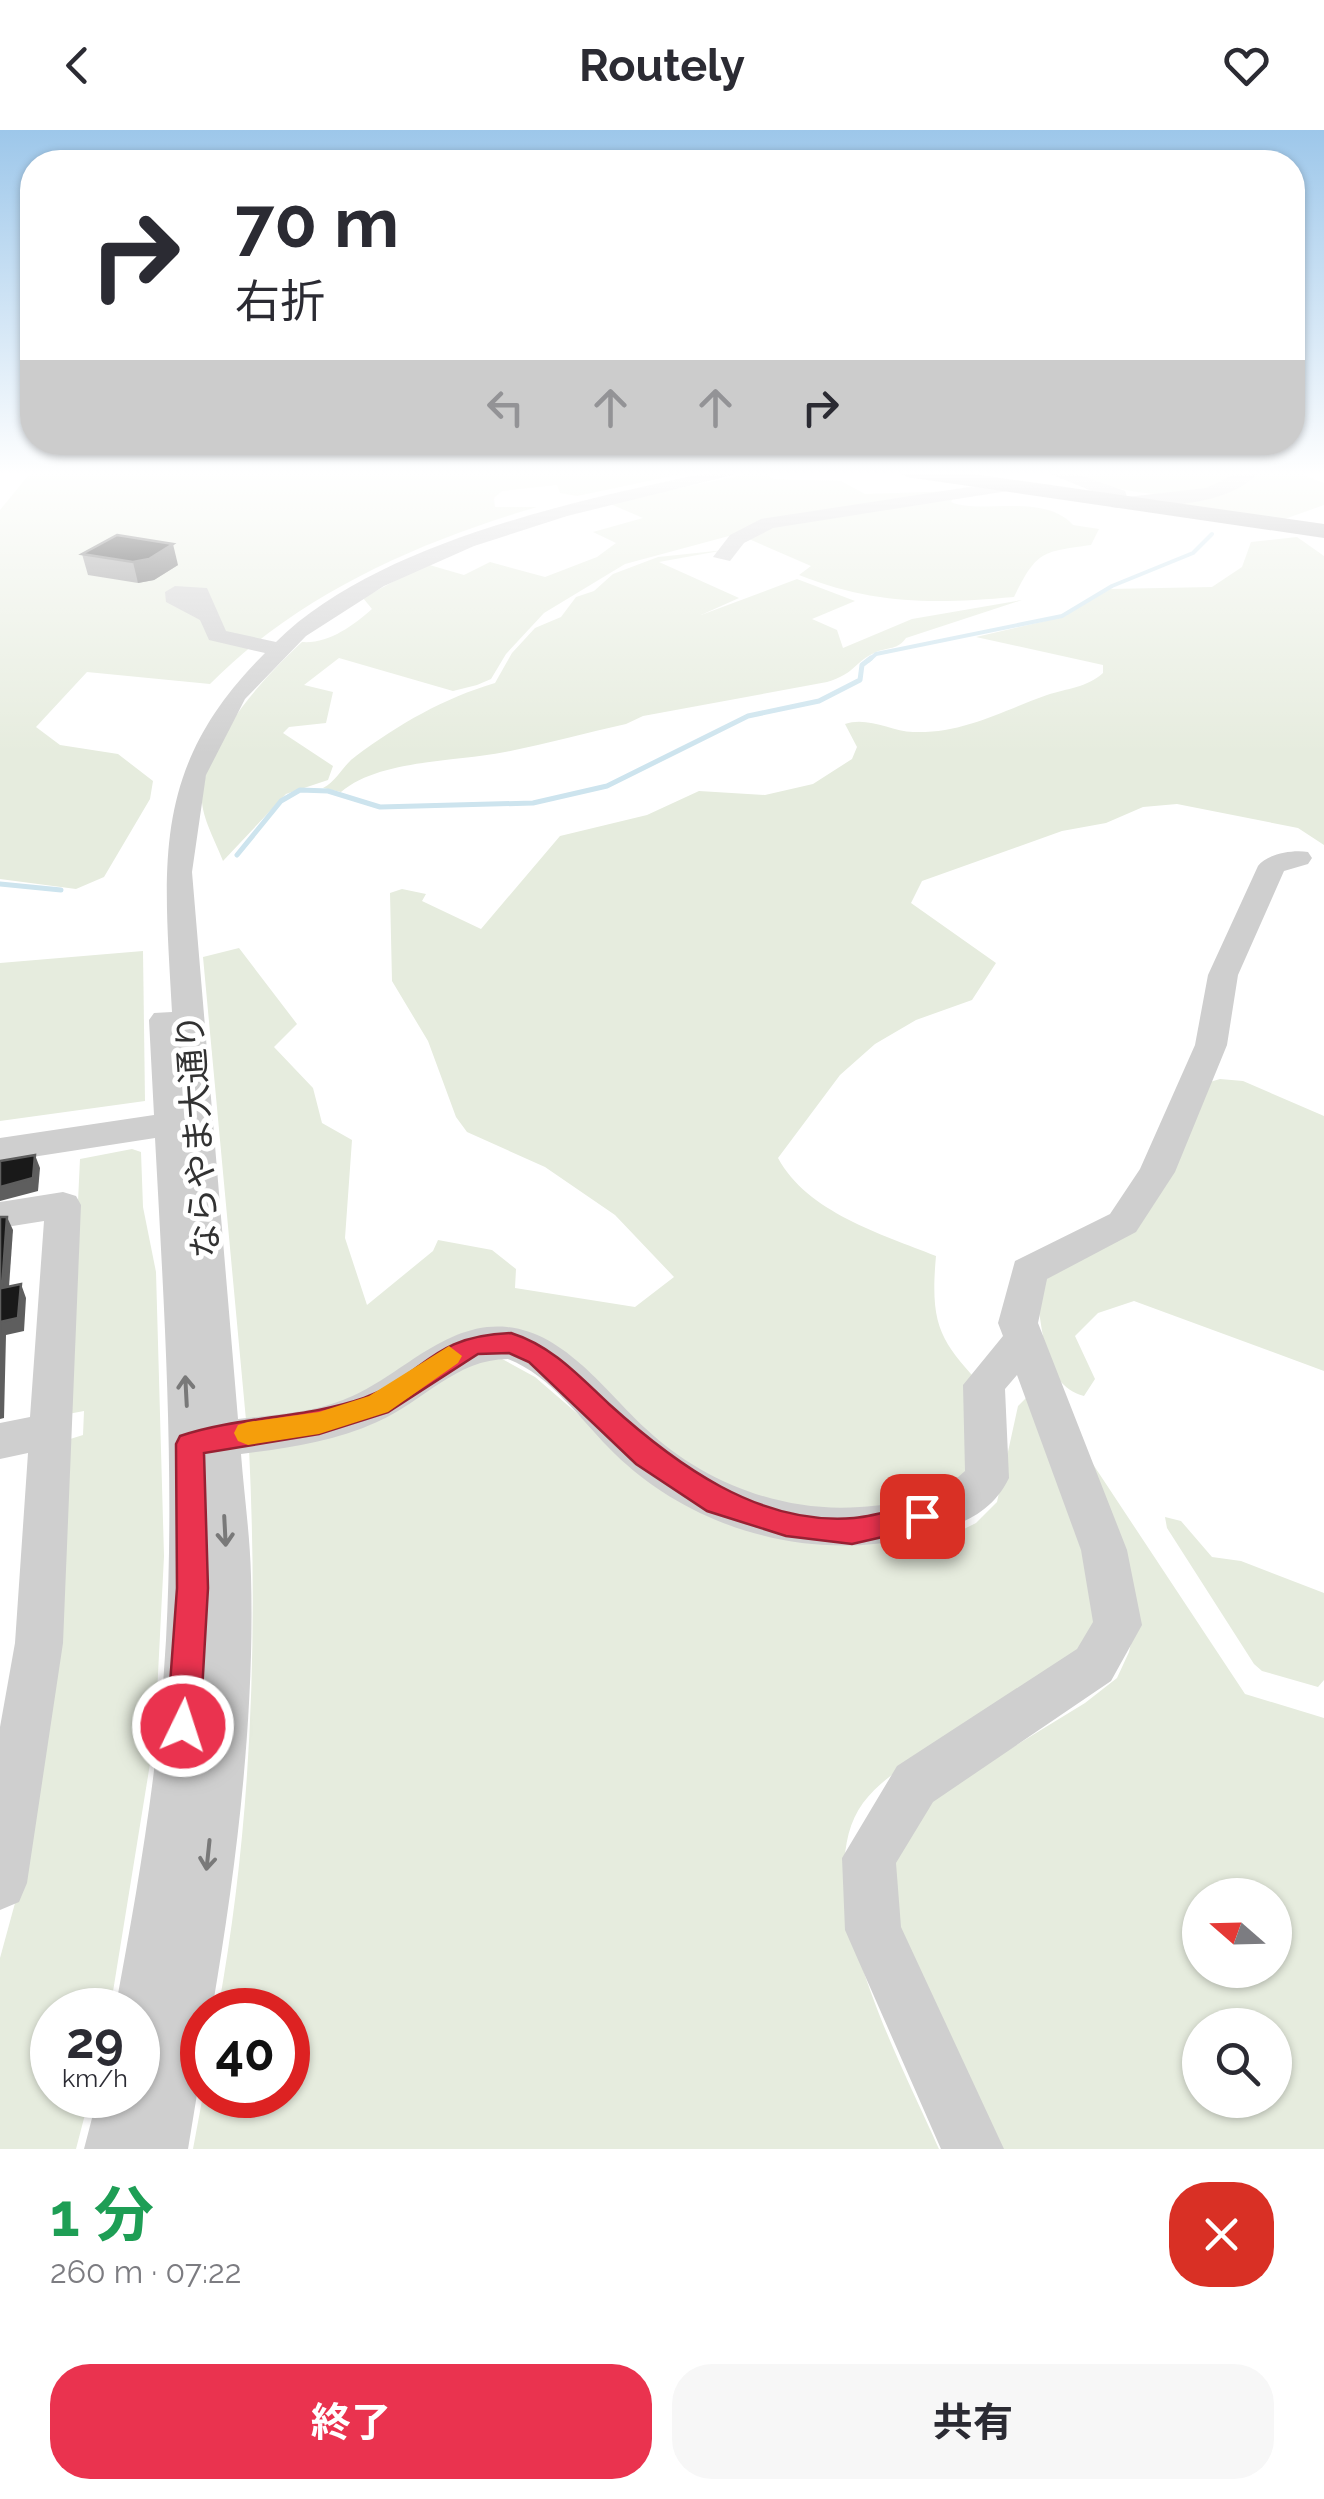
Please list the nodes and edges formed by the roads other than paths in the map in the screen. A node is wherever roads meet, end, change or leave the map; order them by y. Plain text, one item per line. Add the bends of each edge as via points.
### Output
1 (398, 565) edge
2 (410, 565) edge
3 (209, 616) dead end
4 (268, 647) junction
5 (166, 803) dead end
6 (1298, 858) dead end
7 (184, 1122) junction
8 (0, 1150) edge
9 (0, 1215) edge
10 (1024, 1339) junction
11 (52, 1430) junction
12 (0, 1440) edge
13 (205, 1441) junction
14 (0, 1883) edge
15 (146, 1988) edge
16 (122, 2118) edge
17 (115, 2149) edge
18 (157, 2149) edge
19 (973, 2149) edge

1 - 4 street via 351,588
2 - 7 street, ならやま大通り via 324,614 280,649 225,711 188,786 168,843
3 - 4 street via 216,636
4 - 5 street via 209,712
6 - 10 street via 1272,866 1254,905 1223,975 1211,1044 1156,1172 1124,1222 1029,1271 1018,1323
7 - 8 street
7 - 13 street, ならやま大通り
9 - 11 street via 63,1206
10 - 13 street via 984,1385 987,1478 957,1506 852,1531 786,1523 718,1502 646,1455 538,1354 511,1343 476,1344 452,1354 378,1404 319,1423
10 - 19 street via 1104,1550 1118,1624 1094,1666 915,1784 869,1858 873,1930
11 - 12 street
11 - 14 street via 39,1643
13 - 15 street, ならやま大通り via 181,1760
13 -> 18 street, ならやま大通り via 228,1577 218,1755 204,1894
16 - 17 street

